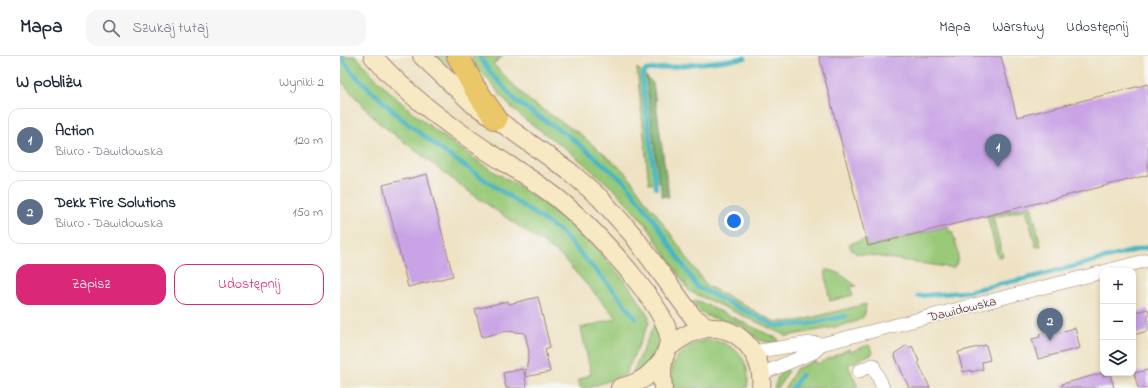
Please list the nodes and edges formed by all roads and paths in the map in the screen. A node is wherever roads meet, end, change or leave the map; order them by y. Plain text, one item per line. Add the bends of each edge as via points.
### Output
1 (373, 56) edge
2 (422, 56) edge
3 (458, 56) edge
4 (496, 119) junction
5 (1148, 260) edge
6 (1117, 268) edge
7 (1100, 273) edge
8 (709, 328) junction
9 (822, 344) junction
10 (753, 352) junction
11 (666, 353) junction
12 (859, 371) dead end
13 (761, 381) edge
14 (620, 388) edge
15 (663, 388) edge
16 (883, 388) edge

1 - 11 street via 405,90 427,108 557,198 592,229 642,287 658,312 668,334
2 - 4 street via 472,104
3 - 4 highway via 474,87
4 - 8 street via 569,171 600,198 633,235 693,317
5 - 6 street
7 - 9 street, Dawidowska
8 - 10 street via 739,336
8 - 11 street via 684,336
9 - 10 street, Dawidowska via 810,343
9 - 13 street, Dawidowska via 814,352
10 - 13 street via 758,360
11 - 14 street via 646,378
11 - 15 street via 662,374
12 - 16 street via 873,365

